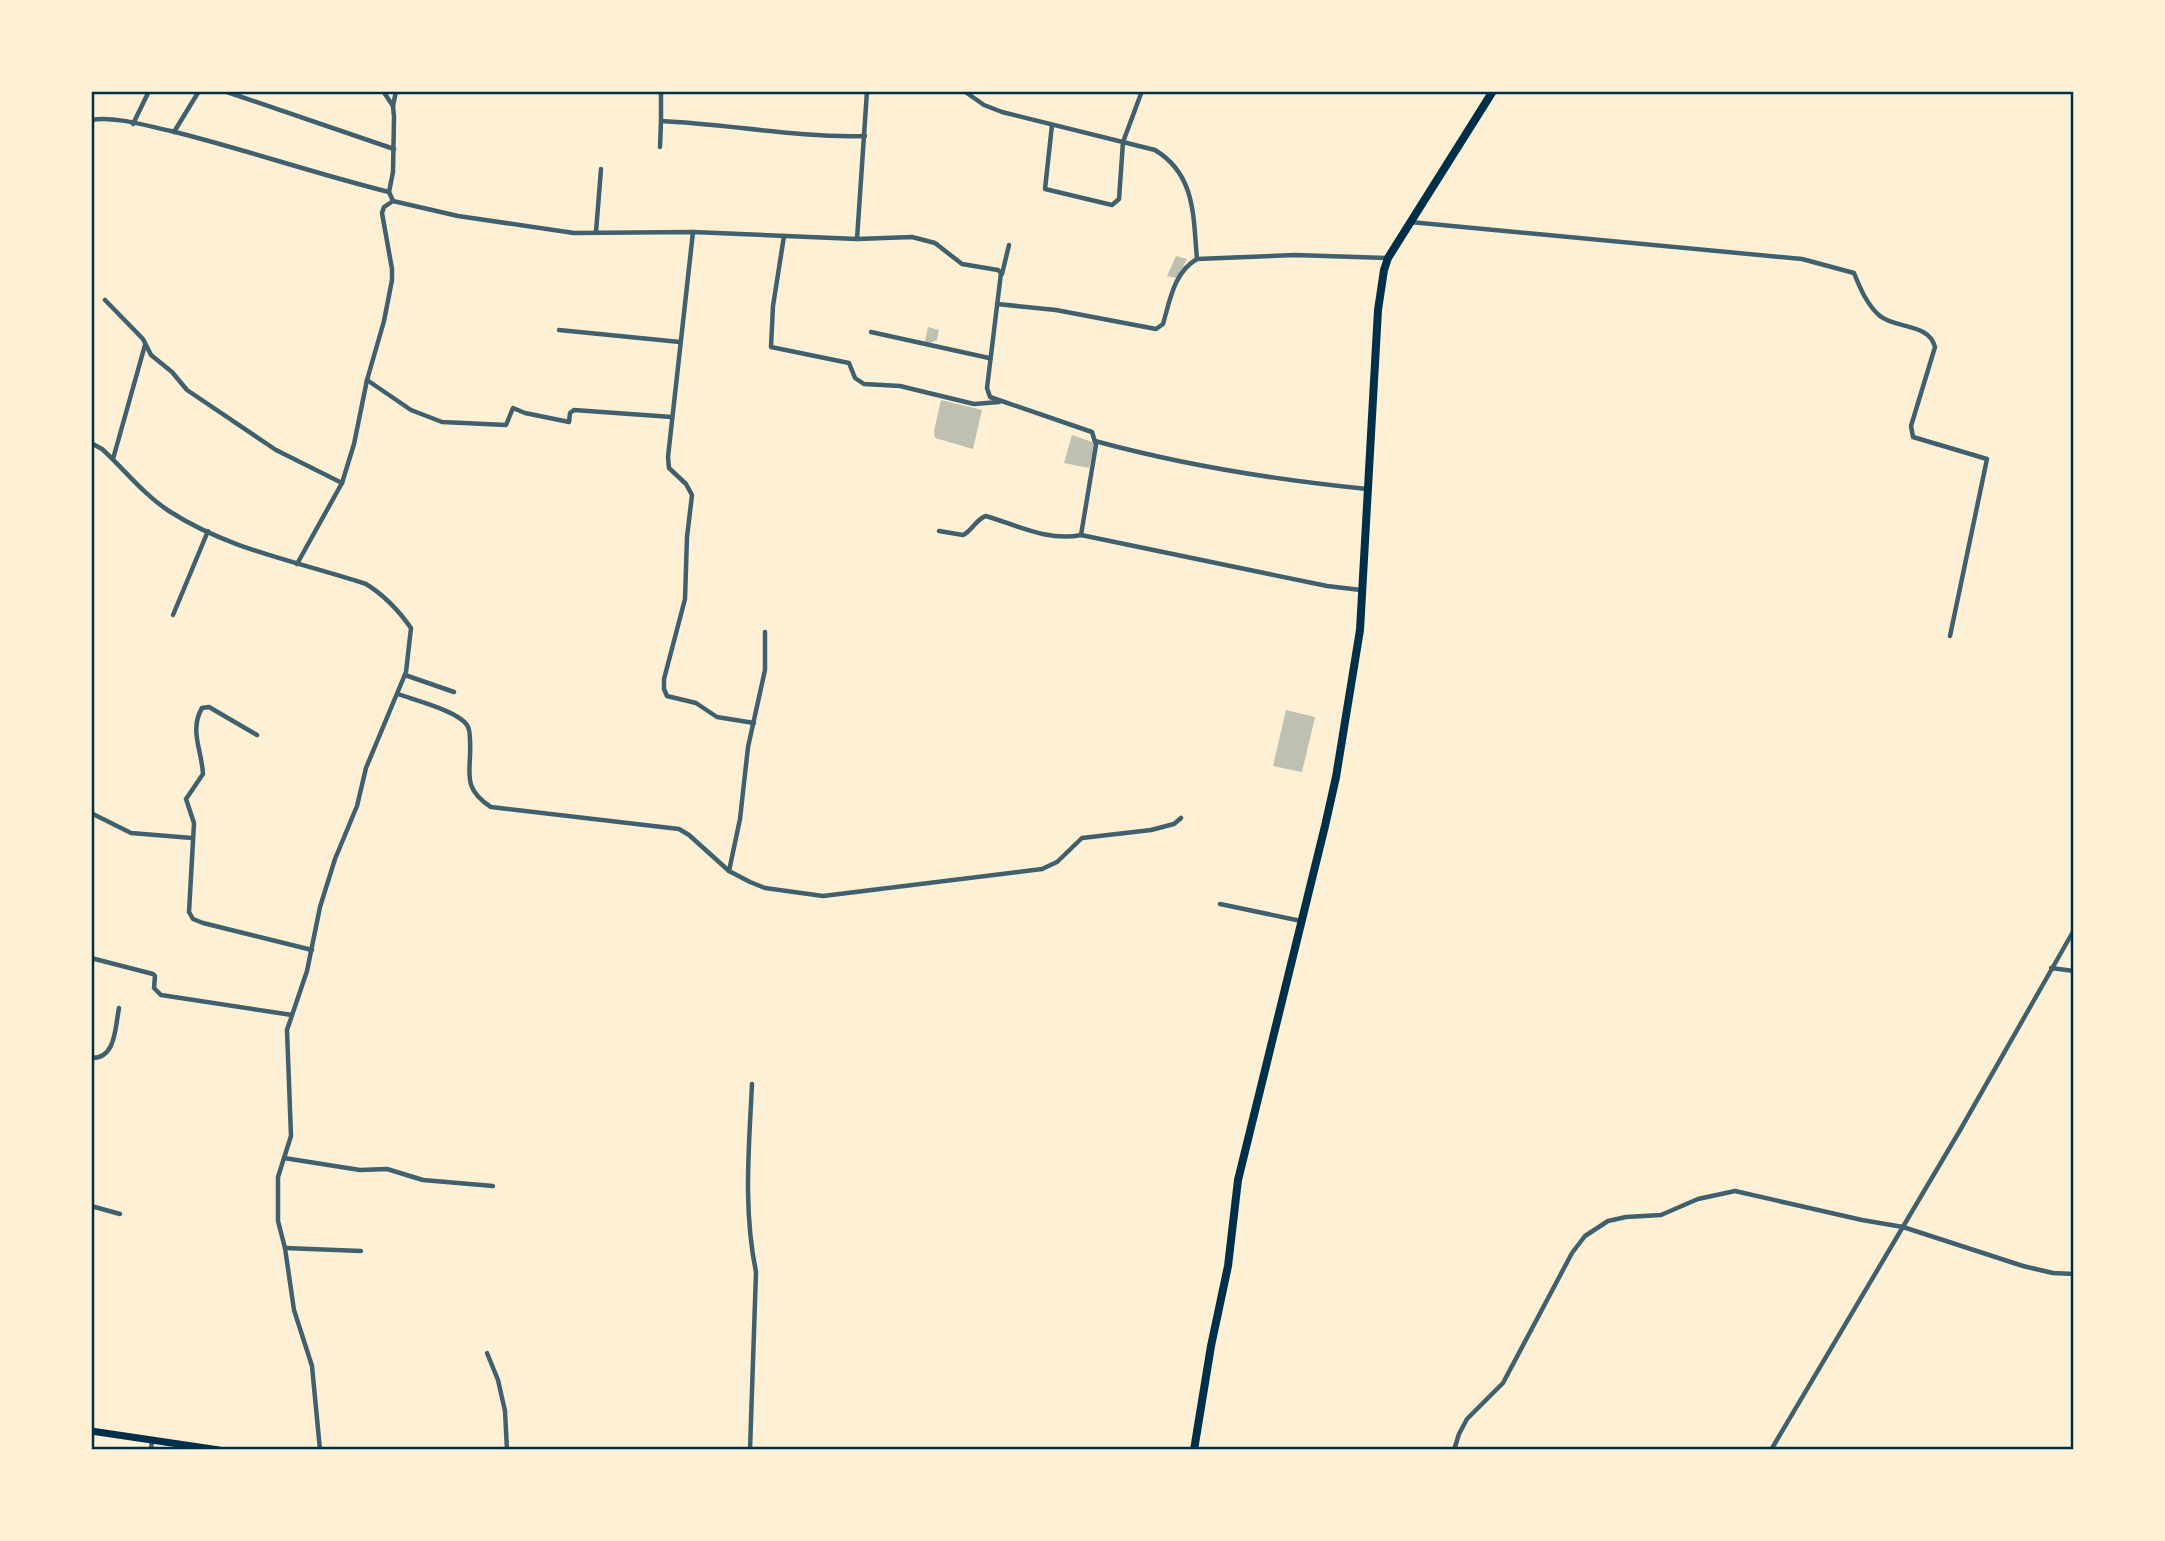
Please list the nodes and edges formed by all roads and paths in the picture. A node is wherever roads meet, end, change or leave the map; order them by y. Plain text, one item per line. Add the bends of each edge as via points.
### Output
1 (149, 91) edge
2 (199, 91) edge
3 (224, 91) edge
4 (383, 91) edge
5 (396, 91) edge
6 (661, 91) edge
7 (867, 91) edge
8 (964, 91) edge
9 (1142, 91) edge
10 (1493, 91) edge
11 (393, 107) junction
12 (91, 120) edge
13 (661, 121) junction
14 (133, 124) junction
15 (1052, 124) junction
16 (174, 132) junction
17 (864, 136) junction
18 (1124, 142) junction
19 (660, 147) dead end
20 (394, 149) junction
21 (601, 169) dead end
22 (389, 192) junction
23 (393, 201) junction
24 (1409, 222) junction
25 (596, 232) junction
26 (693, 232) junction
27 (784, 236) junction
28 (857, 239) junction
29 (1009, 245) dead end
30 (1197, 258) junction
31 (1388, 258) junction
32 (1001, 275) junction
33 (105, 300) dead end
34 (997, 304) junction
35 (559, 330) dead end
36 (871, 332) dead end
37 (680, 342) junction
38 (145, 344) junction
39 (989, 358) junction
40 (367, 380) junction
41 (1000, 402) junction
42 (672, 417) junction
43 (1095, 441) junction
44 (91, 443) edge
45 (113, 459) junction
46 (342, 483) junction
47 (1367, 489) junction
48 (208, 531) junction
49 (939, 531) dead end
50 (1081, 535) junction
51 (297, 564) junction
52 (1361, 590) junction
53 (173, 615) dead end
54 (765, 632) dead end
55 (1950, 635) dead end
56 (405, 675) junction
57 (454, 692) dead end
58 (398, 694) junction
59 (754, 723) junction
60 (257, 736) dead end
61 (91, 813) edge
62 (1181, 818) dead end
63 (192, 838) junction
64 (729, 871) junction
65 (1220, 904) dead end
66 (1301, 921) junction
67 (2074, 930) edge
68 (312, 950) junction
69 (91, 957) edge
70 (2051, 968) junction
71 (2074, 971) edge
72 (119, 1008) dead end
73 (292, 1015) junction
74 (91, 1058) edge
75 (752, 1084) dead end
76 (284, 1158) junction
77 (493, 1186) dead end
78 (91, 1206) edge
79 (120, 1214) dead end
80 (1903, 1227) junction
81 (285, 1248) junction
82 (361, 1251) dead end
83 (2074, 1274) edge
84 (487, 1353) dead end
85 (91, 1431) edge
86 (152, 1440) junction
87 (174, 1447) edge
88 (151, 1450) edge
89 (219, 1450) edge
90 (320, 1450) edge
91 (508, 1450) edge
92 (750, 1450) edge
93 (1194, 1450) edge
94 (1454, 1450) edge
95 (1771, 1450) edge

1 - 14 street
2 - 16 street
3 - 20 street
4 - 11 street
5 - 11 street
6 - 13 street
7 - 17 street
8 - 15 street via 1002,112
9 - 18 street
10 - 24 main road
11 - 20 street
12 - 14 street
13 - 17 street via 827,137
13 - 19 street
14 - 16 street
15 - 18 street
15 - 18 street via 1044,185 1048,191 1115,204
16 - 22 street
17 - 28 street
18 - 30 street via 1155,150 1182,173
20 - 22 street
21 - 25 street
22 - 23 street
23 - 25 street via 506,225
23 - 40 street via 382,213 393,269 390,296
24 - 31 main road
24 - 55 street via 1802,259 1854,273 1882,318 1924,332 1934,341 1911,426 1913,438 1987,460
25 - 26 street
26 - 27 street
26 - 37 street
27 - 28 street
27 - 41 street via 771,347 849,363 855,379 864,384 895,386 974,404
28 - 32 street via 921,238 962,264 998,270
29 - 32 street
30 - 31 street
30 - 34 street via 1181,272 1159,328
31 - 47 main road via 1378,310
32 - 34 street
33 - 38 street
34 - 39 street
35 - 37 street
36 - 39 street
37 - 42 street
38 - 45 street
38 - 46 street via 150,355 189,391 276,450
39 - 41 street via 987,393
40 - 42 street via 411,410 442,422 506,425 512,408 569,422 574,410
40 - 46 street
41 - 43 street via 1092,432
42 - 59 street via 669,468 692,495 684,599 664,692 696,702 717,717
43 - 47 street via 1146,455
43 - 50 street
44 - 45 street
45 - 48 street via 166,509
46 - 51 street
47 - 52 main road
48 - 51 street
48 - 53 street
49 - 50 street via 962,536 986,516 1060,538
50 - 52 street
51 - 56 street via 366,584 403,617 411,628
52 - 66 main road via 1360,630 1336,778
54 - 59 street via 766,664
56 - 57 street
56 - 58 street
58 - 64 street via 467,724 470,786 491,807 679,829
58 - 68 street via 335,859
59 - 64 street
60 - 63 street via 202,708 196,737 203,774 186,799 193,817
61 - 63 street via 131,833
62 - 64 street via 1151,830 1082,838 1057,862 1042,869 833,895 765,888
63 - 68 street via 188,907 193,919
65 - 66 street
66 - 93 main road via 1234,1199 1228,1266
67 - 70 street
68 - 73 street
69 - 73 street via 153,974 161,995
70 - 71 street
70 - 80 street
72 - 74 street via 110,1049
73 - 76 street via 286,1051 290,1136
75 - 92 street via 746,1192 756,1272
76 - 77 street
76 - 81 street via 277,1192
78 - 79 street
80 - 83 street via 2023,1266
80 - 94 street via 1735,1191 1661,1214 1608,1221 1585,1236 1572,1253 1503,1383 1467,1419
80 - 95 street
81 - 82 street
81 - 90 street via 294,1310 313,1366
84 - 91 street via 505,1411
85 - 86 main road
86 - 87 main road
86 - 88 street
87 - 89 main road

